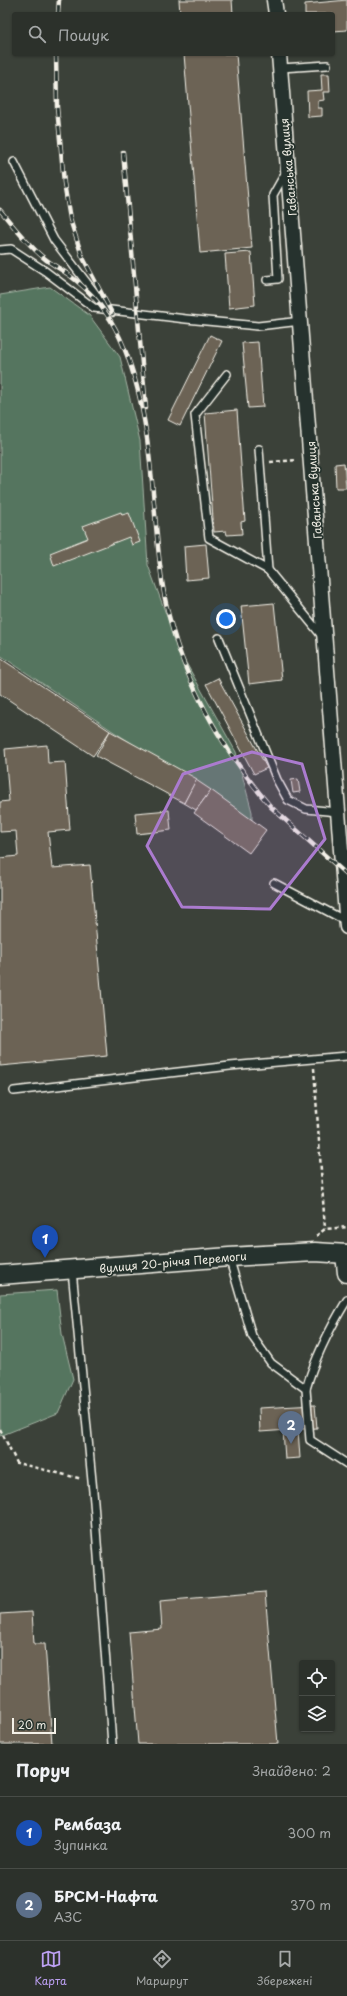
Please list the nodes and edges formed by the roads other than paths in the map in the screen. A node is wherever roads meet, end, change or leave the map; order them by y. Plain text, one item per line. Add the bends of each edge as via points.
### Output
1 (274, 0) edge
2 (276, 12) edge
3 (279, 56) edge
4 (327, 65) dead end
5 (281, 68) junction
6 (14, 162) dead end
7 (288, 168) junction
8 (0, 250) edge
9 (267, 280) dead end
10 (107, 309) junction
11 (301, 321) junction
12 (227, 374) dead end
13 (259, 449) dead end
14 (268, 570) junction
15 (219, 638) dead end
16 (326, 641) junction
17 (338, 812) junction
18 (274, 883) dead end
19 (347, 922) edge
20 (347, 927) edge
21 (347, 1056) edge
22 (14, 1091) dead end
23 (346, 1254) edge
24 (228, 1257) junction
25 (72, 1270) junction
26 (347, 1273) edge
27 (0, 1275) edge
28 (347, 1300) edge
29 (306, 1389) junction
30 (347, 1464) edge
31 (112, 1744) edge

1 - 2 street
3 - 5 street, Гаванська вулиця
4 - 5 lane
5 - 7 street, Гаванська вулиця
6 - 10 lane via 54,240
7 - 9 lane via 273,195 278,279
7 - 11 street, Гаванська вулиця
8 - 10 lane via 11,249 94,308
10 - 11 lane via 258,326
11 - 16 street, Гаванська вулиця
12 - 14 lane via 195,415 209,538
13 - 14 lane
14 - 16 lane
15 - 17 lane via 288,800 306,809
16 - 17 street, Гаванська вулиця
17 - 19 street, Гаванська вулиця
18 - 19 lane
19 - 20 street, Гаванська вулиця
21 - 22 lane via 230,1066
23 - 24 street, вулиця 20-річчя Перемоги via 314,1252
23 - 26 street
24 - 25 street, вулиця 20-річчя Перемоги
24 - 29 lane via 252,1336 271,1363
25 - 27 street, вулиця 20-річчя Перемоги
25 - 31 lane via 92,1482
28 - 29 lane via 312,1368
29 - 30 lane via 310,1440

